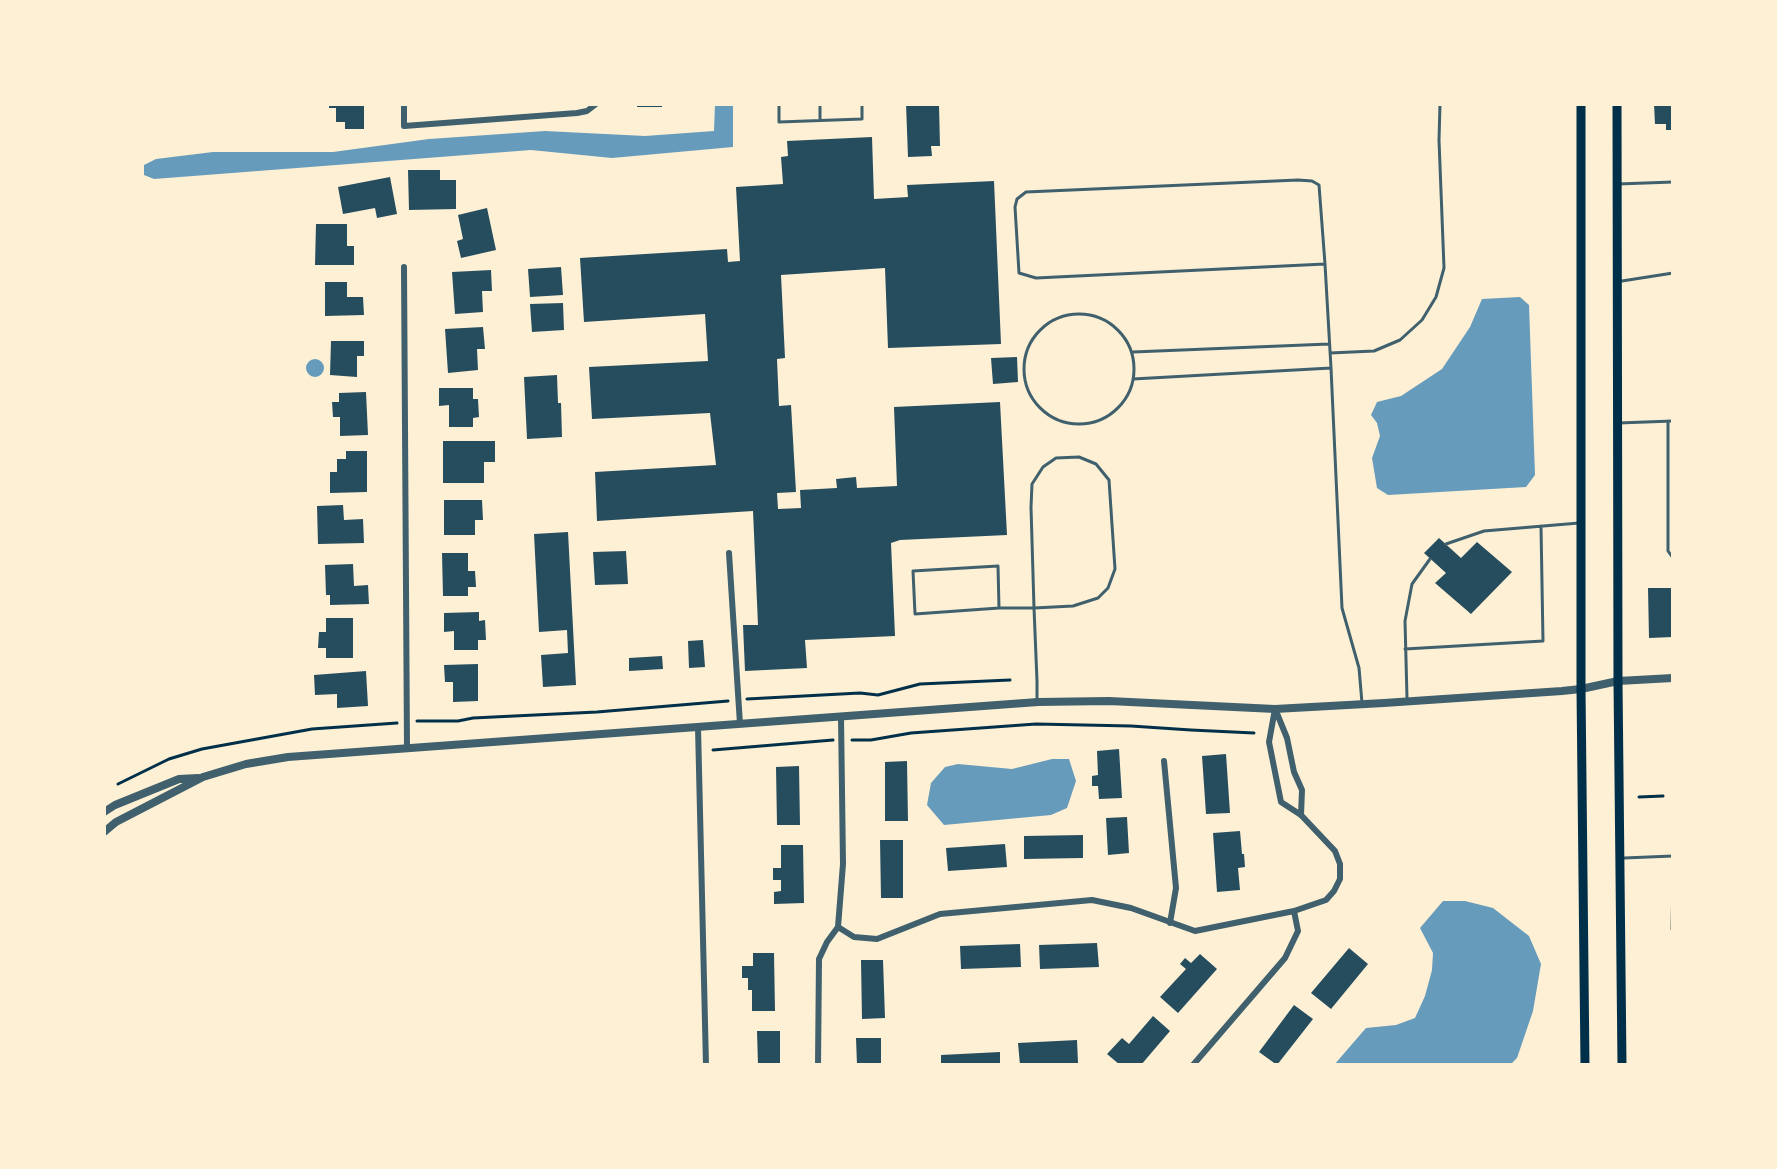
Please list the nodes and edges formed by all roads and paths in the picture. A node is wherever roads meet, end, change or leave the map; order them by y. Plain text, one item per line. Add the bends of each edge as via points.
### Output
1 (404, 104) edge
2 (779, 104) edge
3 (820, 104) edge
4 (862, 104) edge
5 (1440, 104) edge
6 (1581, 104) edge
7 (1617, 104) edge
8 (596, 105) edge
9 (820, 121) junction
10 (1673, 182) edge
11 (1618, 184) junction
12 (1325, 264) junction
13 (404, 267) dead end
14 (1673, 273) edge
15 (1618, 282) junction
16 (1329, 344) junction
17 (1132, 353) junction
18 (1330, 353) junction
19 (1331, 368) junction
20 (1133, 379) junction
21 (1671, 421) edge
22 (1618, 423) junction
23 (1582, 522) junction
24 (1541, 526) junction
25 (1446, 544) dead end
26 (729, 553) dead end
27 (1673, 558) edge
28 (1430, 559) dead end
29 (999, 608) junction
30 (1034, 608) junction
31 (1405, 649) junction
32 (1673, 678) edge
33 (1010, 680) dead end
34 (1618, 681) junction
35 (1581, 689) junction
36 (754, 698) dead end
37 (716, 702) dead end
38 (1038, 702) junction
39 (1408, 702) junction
40 (1362, 704) junction
41 (1275, 709) junction
42 (841, 717) junction
43 (420, 721) dead end
44 (394, 723) dead end
45 (740, 724) junction
46 (698, 727) junction
47 (1254, 733) dead end
48 (851, 739) dead end
49 (831, 740) dead end
50 (407, 748) junction
51 (713, 750) dead end
52 (1164, 761) dead end
53 (203, 777) junction
54 (118, 784) dead end
55 (1663, 796) dead end
56 (1639, 797) dead end
57 (104, 812) edge
58 (1301, 815) junction
59 (104, 832) edge
60 (1673, 856) edge
61 (1620, 858) junction
62 (1673, 879) edge
63 (1294, 911) junction
64 (1170, 923) junction
65 (838, 927) junction
66 (1672, 929) edge
67 (706, 1065) edge
68 (818, 1065) edge
69 (1193, 1065) edge
70 (1585, 1065) edge
71 (1622, 1065) edge

1 - 8 street via 404,126 577,113
2 - 9 lane via 779,122
3 - 9 lane
4 - 9 lane via 862,119
5 - 18 lane via 1444,268 1436,297 1422,320 1400,340 1374,351
6 - 23 main road
7 - 11 main road
10 - 11 lane
11 - 15 main road
12 - 12 lane via 1036,278 1019,273 1015,207 1026,192 1312,181 1319,185
12 - 16 lane
13 - 50 street
14 - 15 lane
15 - 22 main road
16 - 17 lane
16 - 18 lane
17 - 20 lane
17 - 20 lane via 1108,322 1075,313 1040,329 1023,364 1036,404 1054,418 1081,423 1096,421 1119,406
18 - 19 lane
19 - 20 lane
19 - 40 lane via 1342,608 1359,668
21 - 22 lane
21 - 27 lane via 1668,551
22 - 34 main road
23 - 24 lane
23 - 35 main road
24 - 25 lane via 1484,531
24 - 31 lane via 1543,641
26 - 45 street
28 - 31 lane via 1412,584
29 - 29 lane via 998,566 913,571 915,614
29 - 30 lane
30 - 30 lane via 1073,606 1098,598 1115,569 1109,480 1096,464 1079,457 1056,458 1032,484
30 - 38 lane
31 - 39 lane
32 - 34 street
33 - 36 path via 920,684 878,695
34 - 35 street
34 - 61 main road
35 - 39 street
35 - 70 main road
37 - 43 path
38 - 41 street
38 - 42 street
39 - 40 street
40 - 41 street
41 - 58 street via 1302,790
41 - 58 street via 1269,742 1281,802
42 - 45 street
42 - 65 street via 843,864
44 - 54 path via 312,729 202,749
45 - 46 street
46 - 50 street
46 - 67 street
47 - 48 path via 1036,724
49 - 51 path
50 - 53 street via 288,757
52 - 64 street via 1176,888
53 - 57 street via 179,779
53 - 59 street
55 - 56 path
58 - 63 street via 1335,851 1340,879 1326,900
60 - 61 lane
61 - 71 main road
62 - 66 lane
63 - 64 street via 1195,931
63 - 69 street via 1298,931 1285,958
64 - 65 street via 1092,900 940,914 877,939 854,937
65 - 68 street via 819,959

